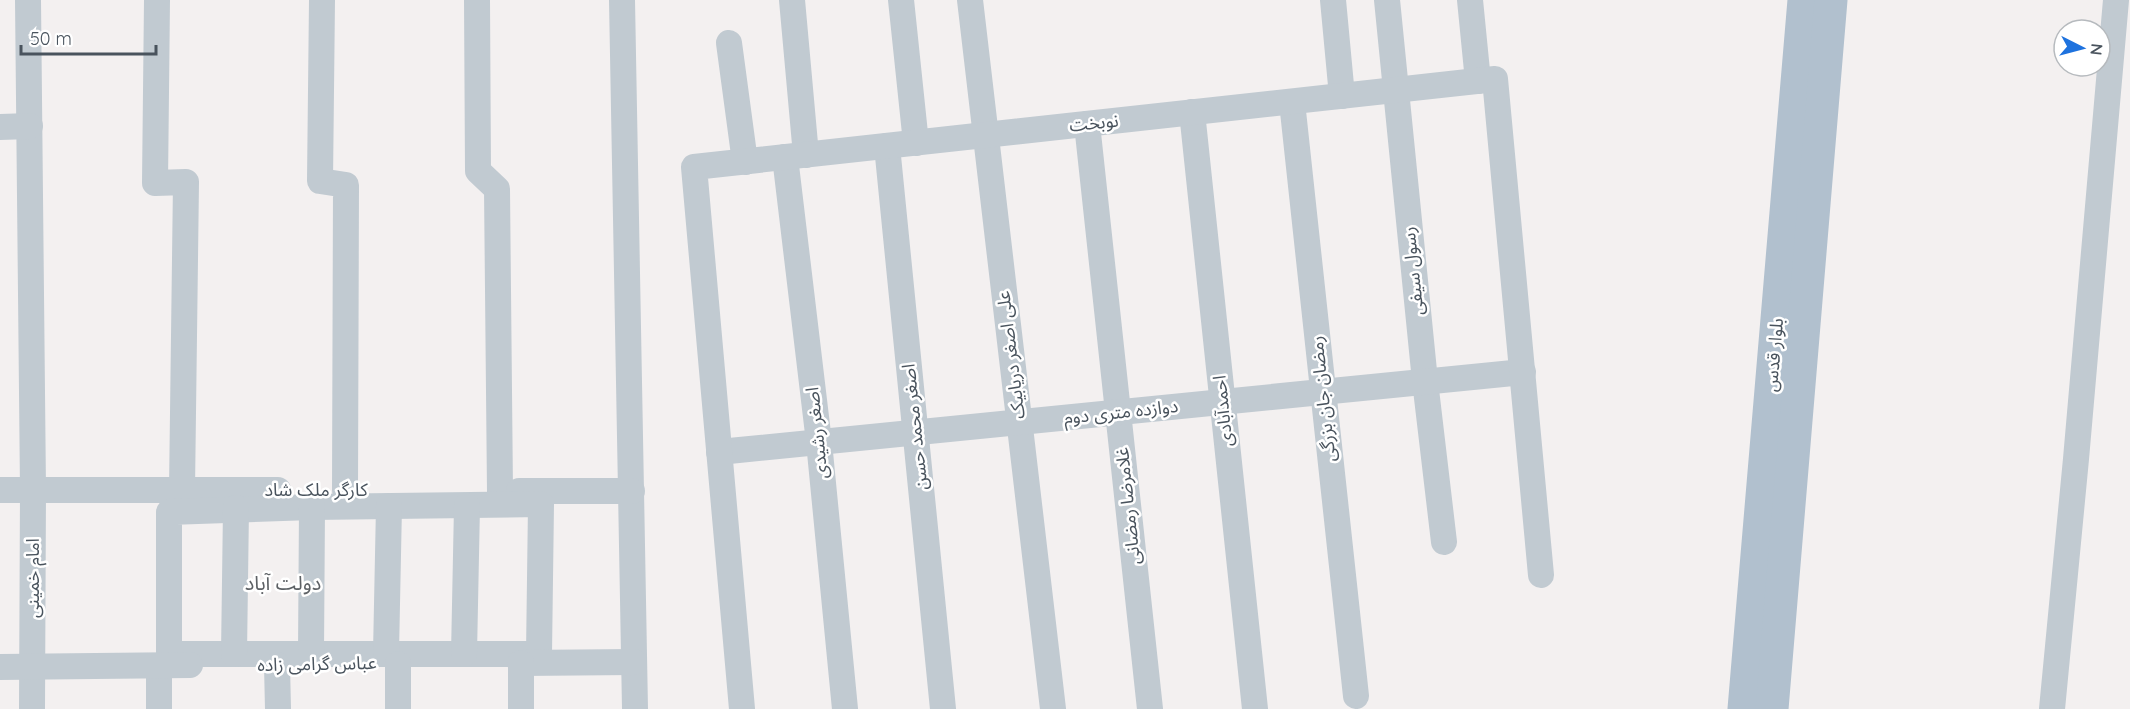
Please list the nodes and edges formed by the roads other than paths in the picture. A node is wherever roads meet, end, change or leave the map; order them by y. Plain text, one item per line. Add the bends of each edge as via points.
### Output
1 (28, 0) edge
2 (157, 0) edge
3 (322, 0) edge
4 (477, 0) edge
5 (622, 0) edge
6 (792, 0) edge
7 (901, 0) edge
8 (970, 0) edge
9 (1333, 0) edge
10 (1387, 0) edge
11 (1470, 0) edge
12 (1804, 0) edge
13 (1831, 0) edge
14 (2116, 0) edge
15 (729, 44) dead end
16 (1486, 80) junction
17 (1394, 90) junction
18 (1342, 96) junction
19 (1292, 102) junction
20 (1192, 112) junction
21 (1087, 124) junction
22 (30, 126) junction
23 (0, 127) edge
24 (985, 135) junction
25 (916, 143) junction
26 (886, 146) junction
27 (796, 156) junction
28 (745, 162) junction
29 (1523, 372) junction
30 (1425, 381) junction
31 (1323, 392) junction
32 (1222, 402) junction
33 (1118, 412) junction
34 (1019, 422) junction
35 (915, 433) junction
36 (819, 442) junction
37 (719, 452) junction
38 (0, 490) edge
39 (33, 490) junction
40 (182, 490) junction
41 (500, 491) junction
42 (632, 491) junction
43 (329, 499) junction
44 (389, 506) junction
45 (467, 506) junction
46 (236, 508) junction
47 (1444, 542) dead end
48 (1541, 575) dead end
49 (311, 653) junction
50 (234, 654) junction
51 (464, 654) junction
52 (392, 658) junction
53 (634, 662) junction
54 (521, 663) junction
55 (278, 665) junction
56 (32, 666) junction
57 (159, 666) junction
58 (0, 667) edge
59 (1356, 696) dead end
60 (32, 709) edge
61 (159, 709) edge
62 (278, 709) edge
63 (398, 709) edge
64 (521, 709) edge
65 (635, 709) edge
66 (742, 709) edge
67 (845, 709) edge
68 (943, 709) edge
69 (1053, 709) edge
70 (1150, 709) edge
71 (1255, 709) edge
72 (1747, 709) edge
73 (2052, 709) edge

1 - 22 street, امام خمینی
2 - 40 street via 155,183 186,182
3 - 43 street via 320,181 346,185
4 - 41 street via 478,171 497,189
5 - 42 street
6 - 27 street, اصغر رشیدی
7 - 25 street
8 - 24 street, علی اصغر دریابیک
9 - 18 street
10 - 17 street, رسول سیفی
11 - 16 street
12 - 72 main road, بلوار قدس
13 - 72 main road, بلوار قدس
14 - 73 street
15 - 28 street
16 - 17 street, نوبخت
16 - 29 street
17 - 18 street, نوبخت
17 - 30 street, رسول سیفی
18 - 19 street, نوبخت
19 - 20 street, نوبخت
19 - 31 street, رمضان جان بزرگی
20 - 21 street, نوبخت
20 - 32 street, احمدآبادی
21 - 24 street, نوبخت
21 - 33 street, غلامرضا رمضانی
22 - 23 street
22 - 39 street, امام خمینی
24 - 25 street, نوبخت
24 - 34 street, علی اصغر دریابیک
25 - 26 street, نوبخت
26 - 27 street, نوبخت
26 - 35 street, اصغر محمد حسن
27 - 28 street, نوبخت
27 - 36 street, اصغر رشیدی
28 - 37 street, نوبخت via 694,167
29 - 30 street, دوازده متری دوم
29 - 48 street
30 - 31 street, دوازده متری دوم
30 - 47 street, رسول سیفی
31 - 32 street, دوازده متری دوم
31 - 59 street, رمضان جان بزرگی
32 - 33 street, دوازده متری دوم
32 - 71 street, احمدآبادی
33 - 34 street, دوازده متری دوم
33 - 70 street, غلامرضا رمضانی
34 - 35 street, دوازده متری دوم
34 - 69 street, علی اصغر دریابیک
35 - 36 street, دوازده متری دوم
35 - 68 street, اصغر محمد حسن
36 - 37 street, دوازده متری دوم
36 - 67 street, اصغر رشیدی
37 - 66 street
38 - 39 street, کارگر ملک شاد
39 - 40 street, کارگر ملک شاد
39 - 56 street, امام خمینی
40 - 43 street, کارگر ملک شاد
41 - 42 street, کارگر ملک شاد
41 - 43 street, کارگر ملک شاد
42 - 53 street
43 - 44 street
43 - 46 street
43 - 49 street
44 - 45 street
44 - 52 street
45 - 51 street
45 - 51 street via 541,504 538,654
46 - 50 street
46 - 50 street via 169,512 169,654
49 - 50 street
49 - 52 street
51 - 52 street
52 - 54 street, عباس گرامی زاده
52 - 55 street, عباس گرامی زاده
52 - 63 street
53 - 54 street, عباس گرامی زاده
53 - 65 street
54 - 64 street
55 - 57 street, عباس گرامی زاده
55 - 62 street
56 - 57 street, عباس گرامی زاده
56 - 58 street, عباس گرامی زاده
56 - 60 street, امام خمینی
57 - 61 street

